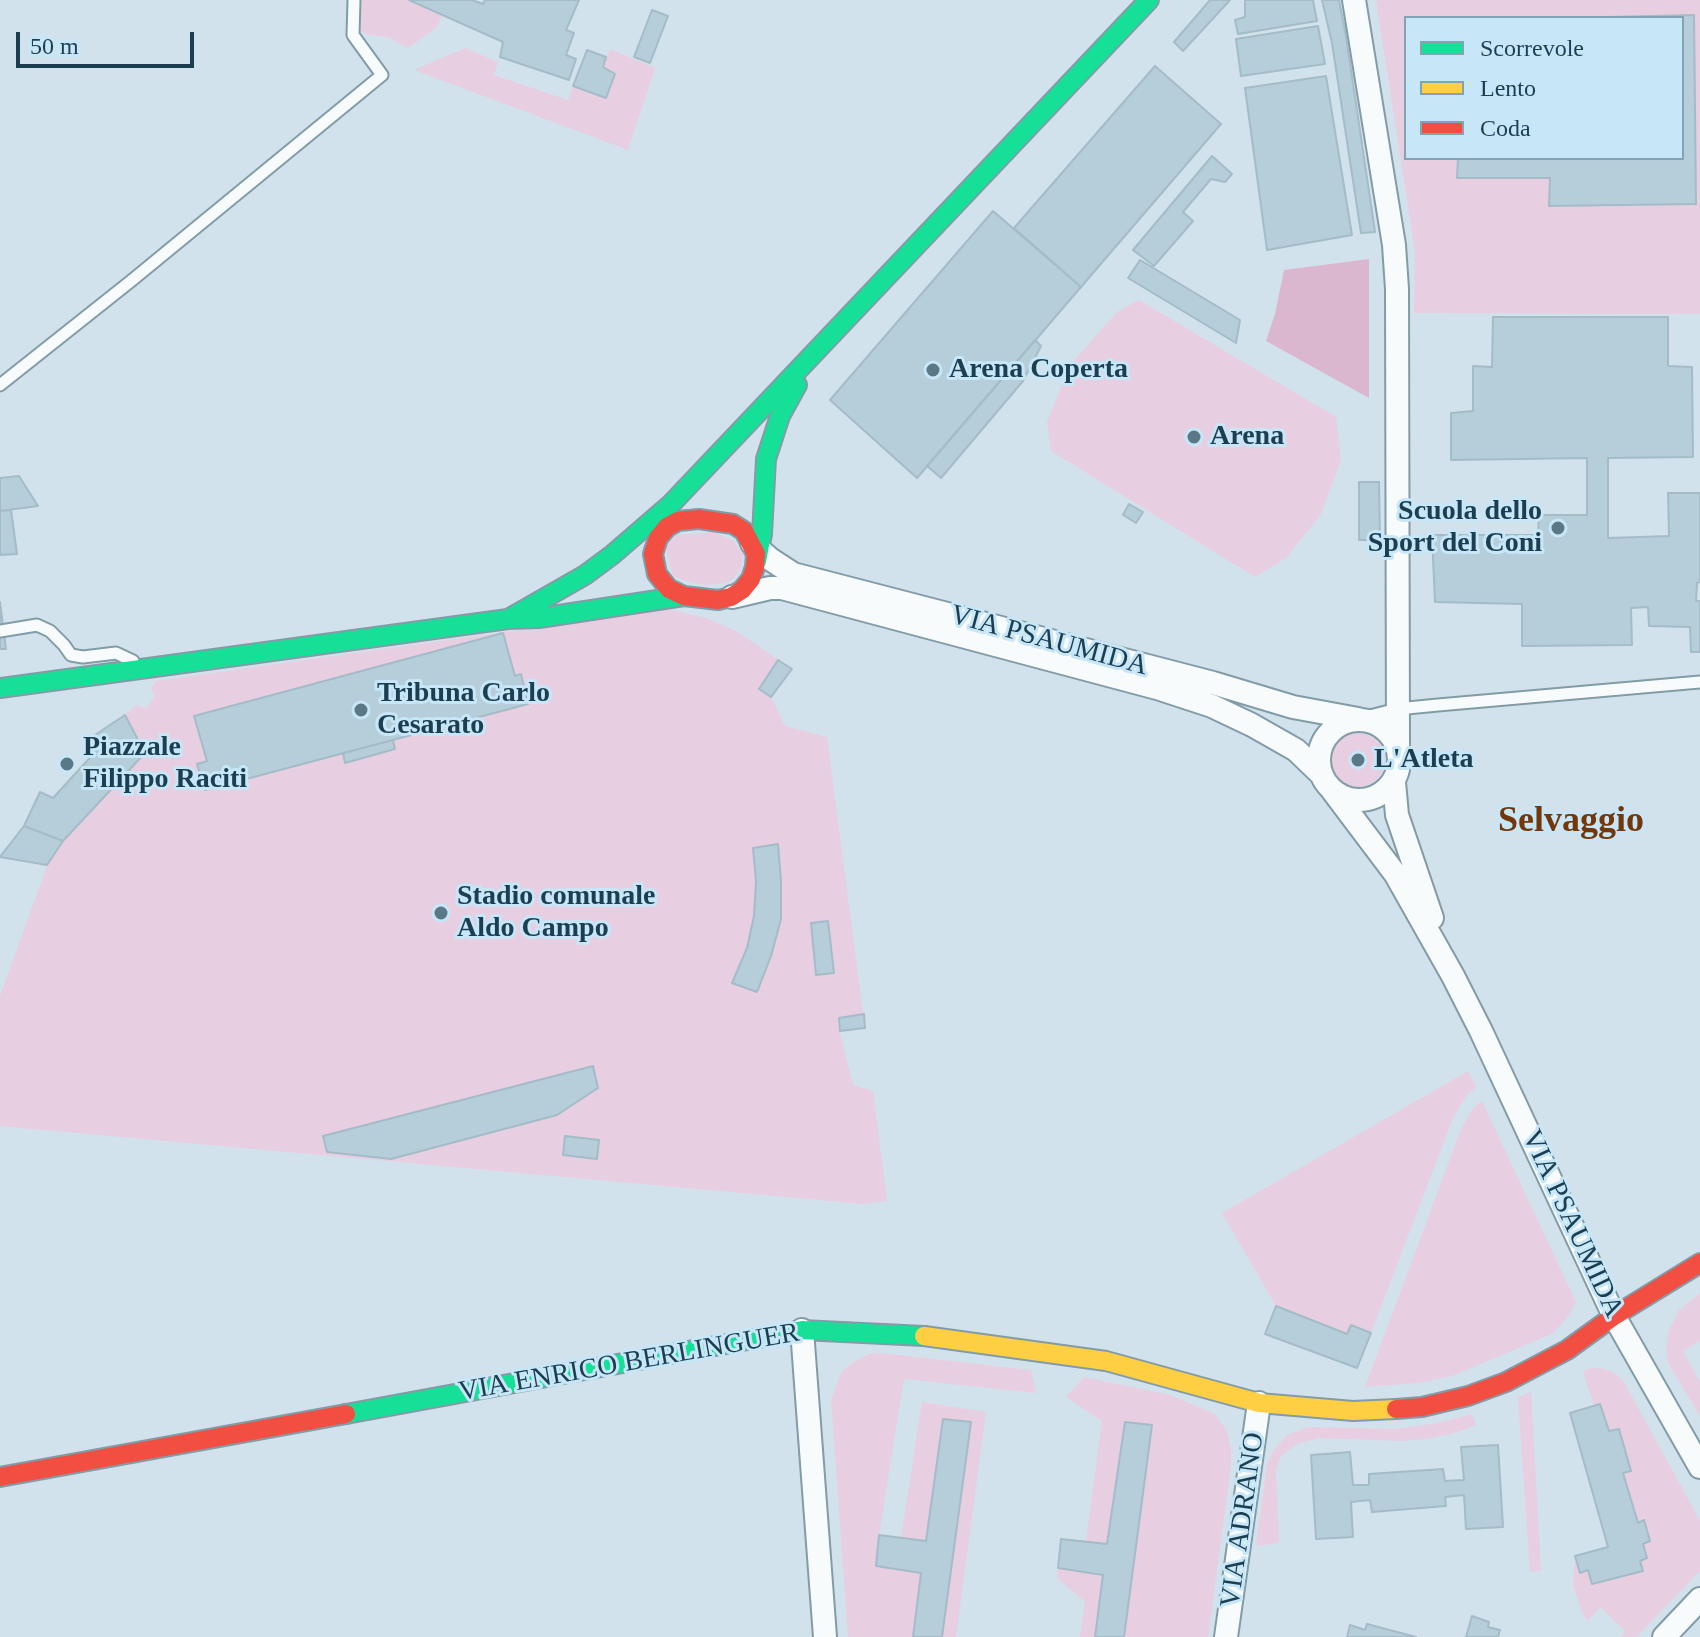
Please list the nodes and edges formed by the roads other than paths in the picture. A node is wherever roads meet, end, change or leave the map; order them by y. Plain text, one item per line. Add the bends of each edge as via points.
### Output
1 (354, 0) edge
2 (1149, 0) edge
3 (1354, 0) edge
4 (816, 352) junction
5 (0, 385) edge
6 (662, 523) junction
7 (755, 553) junction
8 (684, 596) junction
9 (731, 597) junction
10 (508, 619) junction
11 (0, 631) edge
12 (145, 667) junction
13 (1700, 682) edge
14 (0, 688) edge
15 (1397, 709) junction
16 (1358, 719) junction
17 (1398, 747) junction
18 (1327, 782) junction
19 (1394, 782) junction
20 (1453, 976) junction
21 (1700, 1263) edge
22 (1614, 1316) junction
23 (802, 1330) junction
24 (1259, 1403) junction
25 (1700, 1467) edge
26 (0, 1477) edge
27 (1700, 1599) edge
28 (825, 1637) edge
29 (1226, 1637) edge
30 (1664, 1637) edge

1 - 5 lane via 353,35 382,75
2 - 4 main road
3 - 15 street via 1397,289
4 - 6 main road
4 - 7 main road via 780,416 766,459
6 - 7 main road via 699,519 733,524 744,531
6 - 8 main road via 653,554 657,574 669,589
6 - 10 main road
7 - 9 main road via 751,579
7 - 16 street, VIA PSAUMIDA via 793,574 1293,707
8 - 9 main road
8 - 10 main road
9 - 18 street, VIA PSAUMIDA via 782,588 1157,688 1252,725 1296,750
10 - 12 main road
11 - 12 lane via 37,625 50,631 71,655 116,653
12 - 14 main road
13 - 15 lane
15 - 16 lane
15 - 17 street
16 - 17 street via 1382,727
16 - 18 street via 1337,726 1323,743 1319,765
17 - 19 street
18 - 19 street via 1353,800 1376,797
18 - 20 street, VIA PSAUMIDA via 1396,875
19 - 20 street via 1397,815
20 - 22 street, VIA PSAUMIDA
21 - 22 main road, VIA ENRICO BERLINGUER
22 - 24 main road, VIA ENRICO BERLINGUER via 1567,1350 1468,1396 1422,1407 1353,1411
22 - 25 street, VIA PSAUMIDA
23 - 24 main road, VIA ENRICO BERLINGUER via 923,1336 1106,1361
23 - 26 main road, VIA ENRICO BERLINGUER
23 - 28 street
24 - 29 street, VIA ADRANO
27 - 30 street

